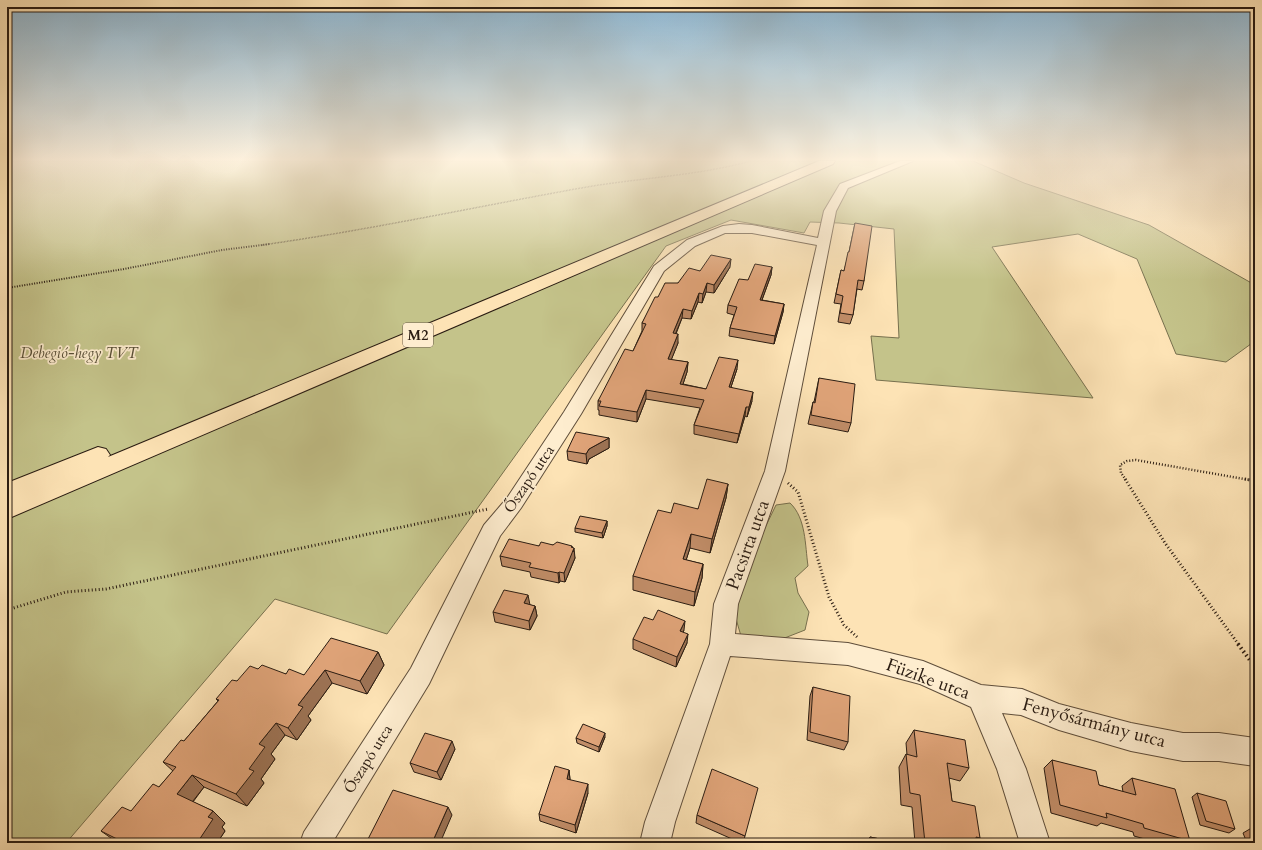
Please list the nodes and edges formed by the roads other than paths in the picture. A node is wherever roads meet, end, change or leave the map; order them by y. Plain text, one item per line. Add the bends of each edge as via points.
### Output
1 (712, 201) edge
2 (736, 201) edge
3 (836, 201) edge
4 (822, 242) junction
5 (7, 492) edge
6 (7, 510) edge
7 (722, 644) junction
8 (980, 698) junction
9 (1255, 752) edge
10 (315, 843) edge
11 (655, 843) edge
12 (1035, 843) edge

1 - 5 highway, M2
2 - 6 highway, M2
3 - 4 street, Pacsirta utca via 830,211
4 - 7 street, Pacsirta utca via 775,471 726,604
4 - 10 street, Őszapó utca via 752,229 723,230 691,243 659,270 572,414 514,503 492,530 420,676
7 - 8 street, Füzike utca via 848,654 923,674
7 - 11 street, Pacsirta utca
8 - 9 street, Fenyősármány utca via 1022,702 1059,717 1131,737 1183,747 1219,747
8 - 12 street, Füzike utca via 994,725 1027,811

